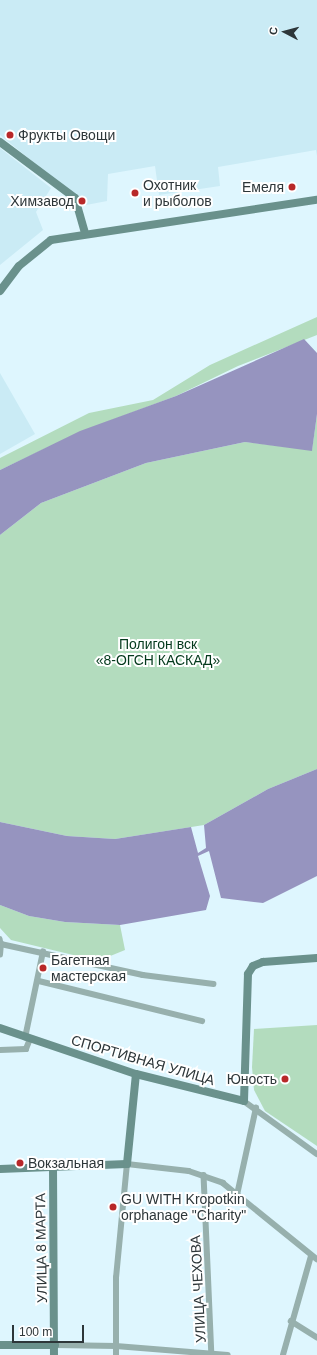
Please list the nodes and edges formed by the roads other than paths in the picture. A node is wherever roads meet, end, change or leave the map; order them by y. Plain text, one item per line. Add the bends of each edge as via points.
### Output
1 (0, 142) edge
2 (317, 200) edge
3 (85, 234) junction
4 (0, 291) edge
5 (1, 942) edge
6 (43, 952) junction
7 (0, 955) edge
8 (317, 958) edge
9 (40, 981) junction
10 (213, 984) dead end
11 (202, 1021) dead end
12 (0, 1028) edge
13 (28, 1039) junction
14 (0, 1050) edge
15 (136, 1074) junction
16 (244, 1101) junction
17 (256, 1108) junction
18 (317, 1154) edge
19 (127, 1164) junction
20 (52, 1166) junction
21 (0, 1169) edge
22 (204, 1175) junction
23 (237, 1195) junction
24 (311, 1256) junction
25 (317, 1259) edge
26 (291, 1321) junction
27 (317, 1337) edge
28 (0, 1345) edge
29 (55, 1345) junction
30 (116, 1346) junction
31 (212, 1353) edge
32 (54, 1355) edge
33 (116, 1355) edge
34 (228, 1355) edge
35 (283, 1355) edge

1 - 3 main road via 75,198
2 - 3 main road
3 - 4 main road via 52,240 37,248
5 - 6 street
5 - 7 street
6 - 9 street
6 - 10 street via 143,975
8 - 16 main road via 263,962 253,966 248,974
9 - 11 street
9 - 13 street
12 - 13 main road, СПОРТИВНАЯ УЛИЦА
13 - 14 street via 26,1049
13 - 15 main road, СПОРТИВНАЯ УЛИЦА
15 - 16 main road, СПОРТИВНАЯ УЛИЦА
15 - 19 main road
16 - 17 street, СПОРТИВНАЯ УЛИЦА
17 - 18 street, СПОРТИВНАЯ УЛИЦА
17 - 23 street
19 - 20 main road
19 - 22 street
19 - 30 street via 116,1278
20 - 21 main road
20 - 29 main road, УЛИЦА 8 МАРТА
22 - 23 street
22 - 31 street, УЛИЦА ЧЕХОВА
23 - 24 street
24 - 25 street
24 - 26 street
26 - 27 street
26 - 35 street
28 - 29 main road
29 - 30 street
29 - 32 main road, УЛИЦА 8 МАРТА
30 - 31 street
30 - 33 street
31 - 34 street

